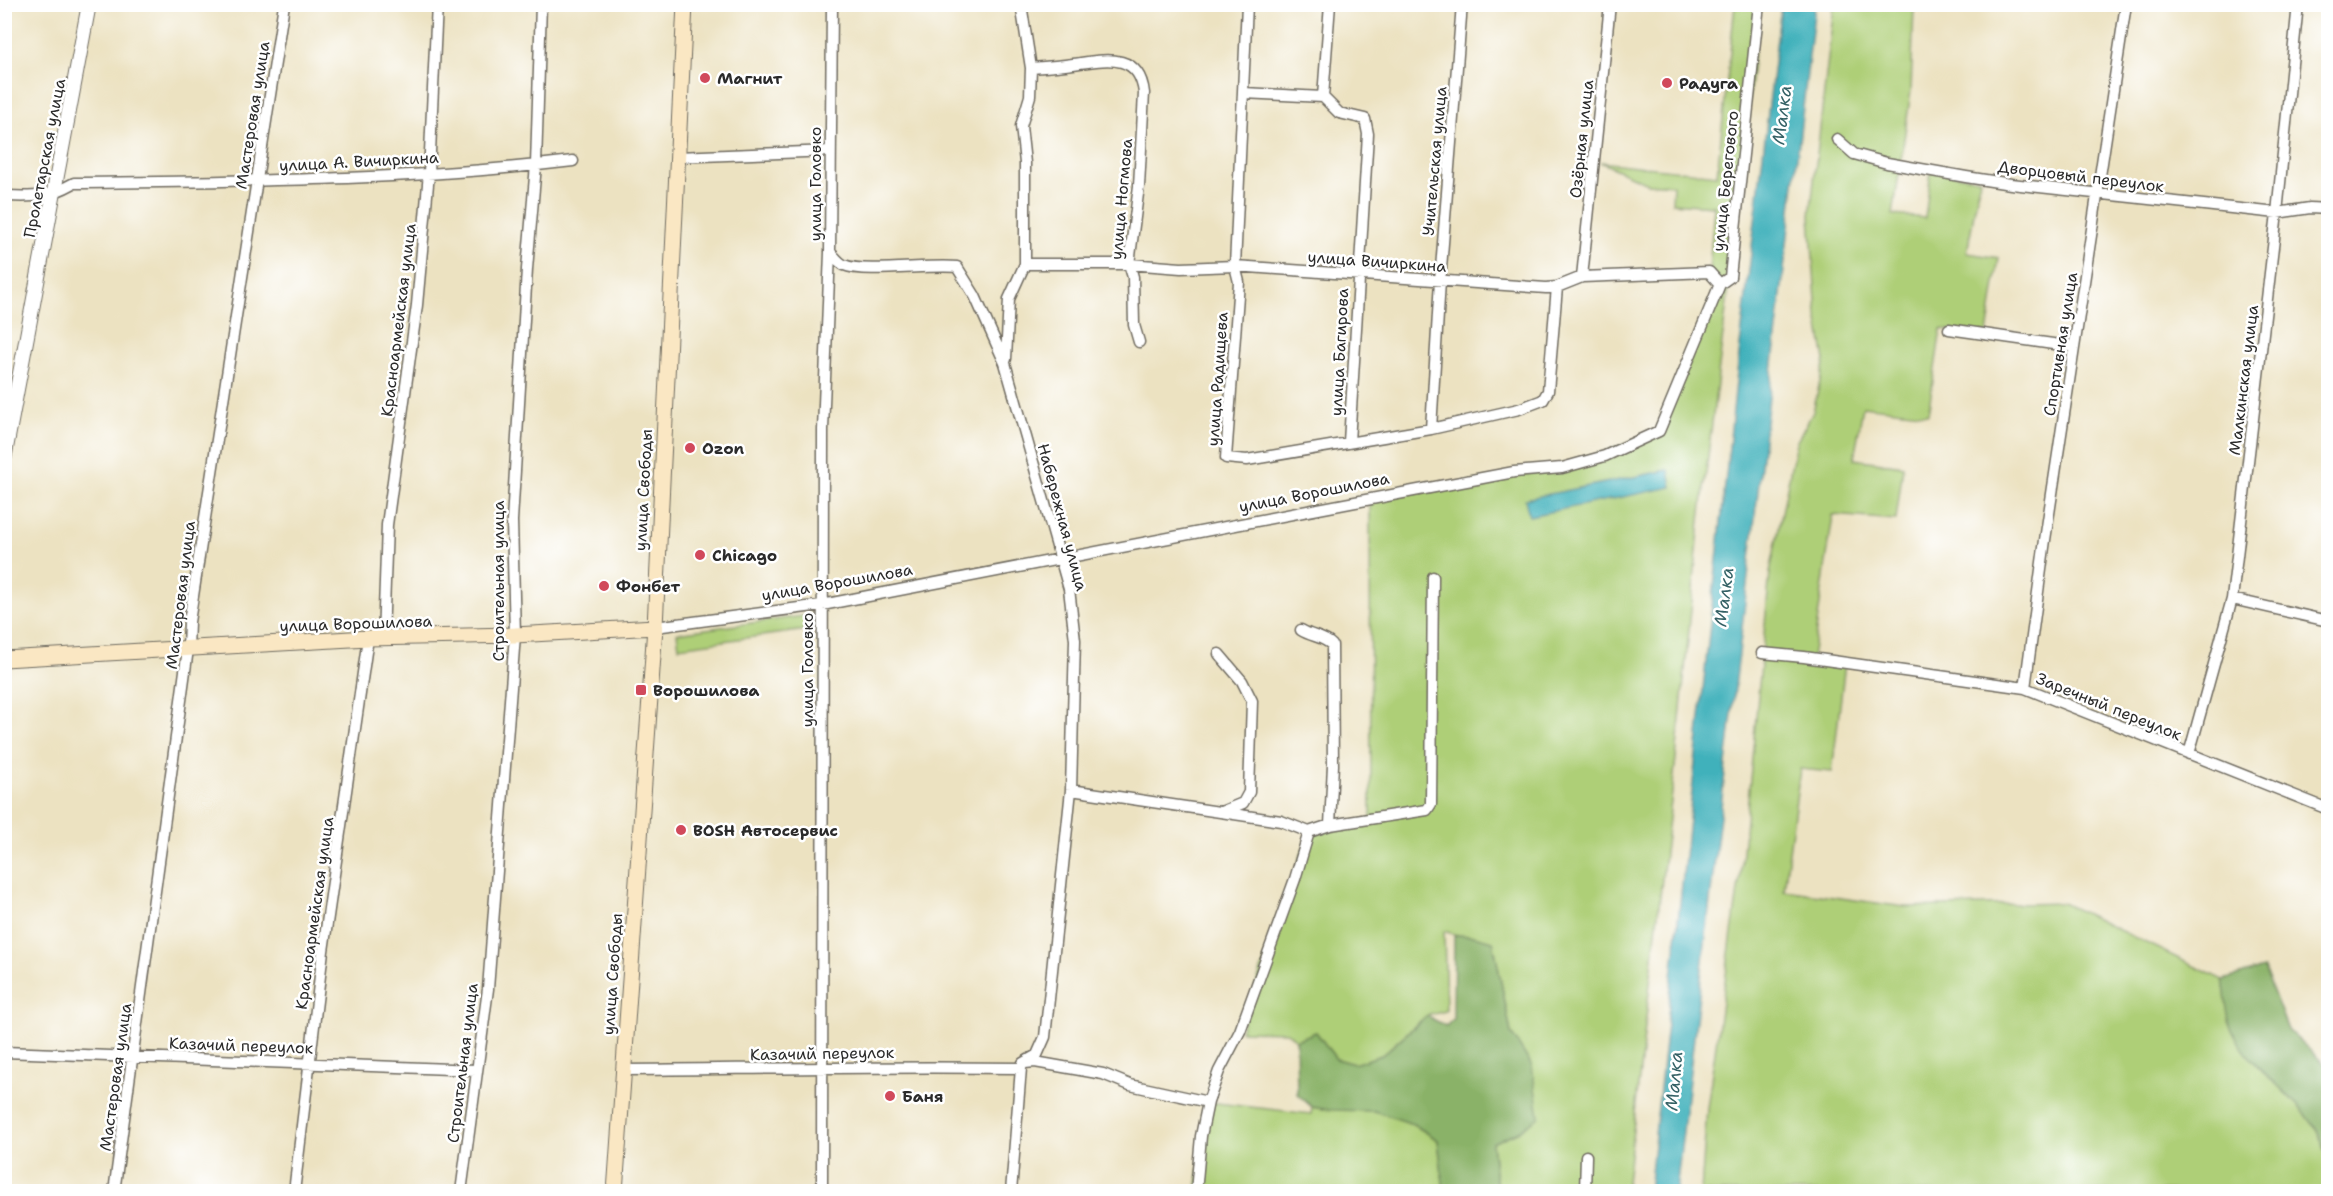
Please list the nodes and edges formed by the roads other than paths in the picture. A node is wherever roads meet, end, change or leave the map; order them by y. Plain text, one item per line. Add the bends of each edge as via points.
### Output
1 (89, 4) edge
2 (284, 4) edge
3 (437, 4) edge
4 (541, 4) edge
5 (685, 4) edge
6 (832, 4) edge
7 (1022, 4) edge
8 (1247, 4) edge
9 (1330, 4) edge
10 (1462, 4) edge
11 (1610, 4) edge
12 (1759, 4) edge
13 (2126, 4) edge
14 (2298, 4) edge
15 (1031, 68) junction
16 (1243, 93) junction
17 (1323, 97) junction
18 (1837, 139) dead end
19 (830, 151) junction
20 (677, 157) junction
21 (573, 161) dead end
22 (536, 165) junction
23 (429, 173) junction
24 (258, 180) junction
25 (54, 194) junction
26 (2097, 194) junction
27 (4, 196) edge
28 (2328, 209) edge
29 (2277, 213) junction
30 (830, 252) junction
31 (1025, 264) junction
32 (1129, 264) junction
33 (1235, 266) junction
34 (1358, 275) junction
35 (1582, 277) junction
36 (1440, 281) junction
37 (1720, 284) junction
38 (1557, 287) junction
39 (1949, 329) dead end
40 (1139, 342) dead end
41 (2074, 347) junction
42 (1005, 363) junction
43 (1431, 429) junction
44 (1659, 431) joint
45 (1349, 442) junction
46 (4, 459) edge
47 (1061, 559) junction
48 (1433, 578) dead end
49 (2232, 599) junction
50 (822, 605) junction
51 (2328, 621) edge
52 (654, 627) junction
53 (1301, 630) dead end
54 (515, 635) junction
55 (375, 638) junction
56 (188, 650) junction
57 (1219, 654) dead end
58 (1762, 654) dead end
59 (4, 659) edge
60 (2025, 688) junction
61 (2189, 754) junction
62 (1071, 790) junction
63 (2328, 809) edge
64 (1221, 813) junction
65 (1330, 825) junction
66 (1309, 832) junction
67 (4, 1052) edge
68 (133, 1056) junction
69 (309, 1063) junction
70 (1022, 1066) junction
71 (821, 1069) junction
72 (476, 1070) junction
73 (623, 1070) junction
74 (1208, 1102) junction
75 (1586, 1156) dead end
76 (114, 1191) edge
77 (294, 1191) edge
78 (461, 1191) edge
79 (615, 1191) edge
80 (822, 1191) edge
81 (1011, 1191) edge
82 (1196, 1191) edge
83 (1585, 1191) edge

1 - 25 street, Пролетарская улица
2 - 24 street, Мастеровая улица
3 - 23 street, Красноармейская улица
4 - 22 street, Строительная улица
5 - 20 main road, улица Свободы
6 - 19 street, улица Головко
7 - 15 street, Набережная улица
8 - 16 street, улица Радищева
9 - 17 street
10 - 36 street, Учительская улица
11 - 35 street, Озёрная улица
12 - 37 street, улица Берегового via 1730,277
13 - 26 street, Спортивная улица
14 - 29 street, Малкинская улица
15 - 31 street, Набережная улица via 1030,96 1021,126
15 - 32 street, улица Ногмова via 1109,59 1138,72 1144,93 1139,186
16 - 17 street
16 - 33 street, улица Радищева
17 - 34 street, улица Багирова via 1339,113 1360,116 1367,125
18 - 26 street, Дворцовый переулок via 1854,154 1887,163
19 - 20 street
19 - 30 street, улица Головко
20 - 52 main road, улица Свободы
21 - 22 street, улица А. Вичиркина
22 - 23 street, улица А. Вичиркина
22 - 54 street, Строительная улица via 512,521
23 - 24 street, улица А. Вичиркина
23 - 55 street, Красноармейская улица via 417,305
24 - 25 street, улица А. Вичиркина via 74,183
24 - 56 street, Мастеровая улица via 189,622
25 - 27 street, улица А. Вичиркина
25 - 46 street, Пролетарская улица
26 - 29 street, Дворцовый переулок
26 - 41 street, Спортивная улица
28 - 29 street, Дворцовый переулок
29 - 49 street, Малкинская улица
30 - 42 street, Набережная улица via 843,265 863,268 957,267 975,296
30 - 50 street, улица Головко
31 - 32 street, улица Вичиркина
31 - 42 street, Набережная улица via 1009,300
32 - 33 street, улица Вичиркина via 1181,268
32 - 40 street, улица Ногмова
33 - 34 street, улица Вичиркина
33 - 45 street, улица Радищева via 1239,282 1226,458 1247,460
34 - 36 street, улица Вичиркина
34 - 45 street, улица Багирова
35 - 37 street, улица Вичиркина via 1708,272
35 - 38 street, улица Вичиркина
36 - 38 street, улица Вичиркина
36 - 43 street, Учительская улица
37 - 44 street, улица Берегового
38 - 43 street, улица Радищева via 1548,391 1543,400
39 - 41 street
41 - 60 street, Спортивная улица
42 - 47 street, Набережная улица
43 - 45 street, улица Радищева
44 - 47 street, улица Ворошилова via 1605,456 1562,468 1514,472
47 - 50 street, улица Ворошилова
47 - 62 street, Набережная улица via 1075,640
48 - 65 street via 1431,804 1427,810
49 - 51 street
49 - 61 street, Малкинская улица
50 - 52 street, улица Ворошилова
50 - 71 street, улица Головко
52 - 54 main road, улица Ворошилова
52 - 73 main road, улица Свободы
53 - 65 street via 1325,638 1332,645
54 - 55 main road, улица Ворошилова
54 - 72 street, Строительная улица via 488,989
55 - 56 main road, улица Ворошилова
55 - 69 street, Красноармейская улица
56 - 59 main road, улица Ворошилова
56 - 68 street, Мастеровая улица
57 - 64 street via 1242,681 1252,701 1249,792 1243,802
58 - 60 street, Заречный переулок
60 - 61 street, Заречный переулок
61 - 63 street, Заречный переулок
62 - 64 street
62 - 70 street, Набережная улица via 1045,1037 1038,1055
64 - 66 street via 1281,821
65 - 66 street
66 - 74 street via 1240,1031
67 - 68 street, Казачий переулок
68 - 69 street, Казачий переулок
68 - 76 street, Мастеровая улица
69 - 72 street, Казачий переулок
69 - 77 street, Красноармейская улица
70 - 71 street, Казачий переулок
70 - 74 street, Казачий переулок via 1035,1062 1103,1074 1130,1085
70 - 81 street
71 - 73 street, Казачий переулок
71 - 80 street, улица Головко
72 - 78 street, Строительная улица
73 - 79 main road, улица Свободы
74 - 82 street
75 - 83 street

